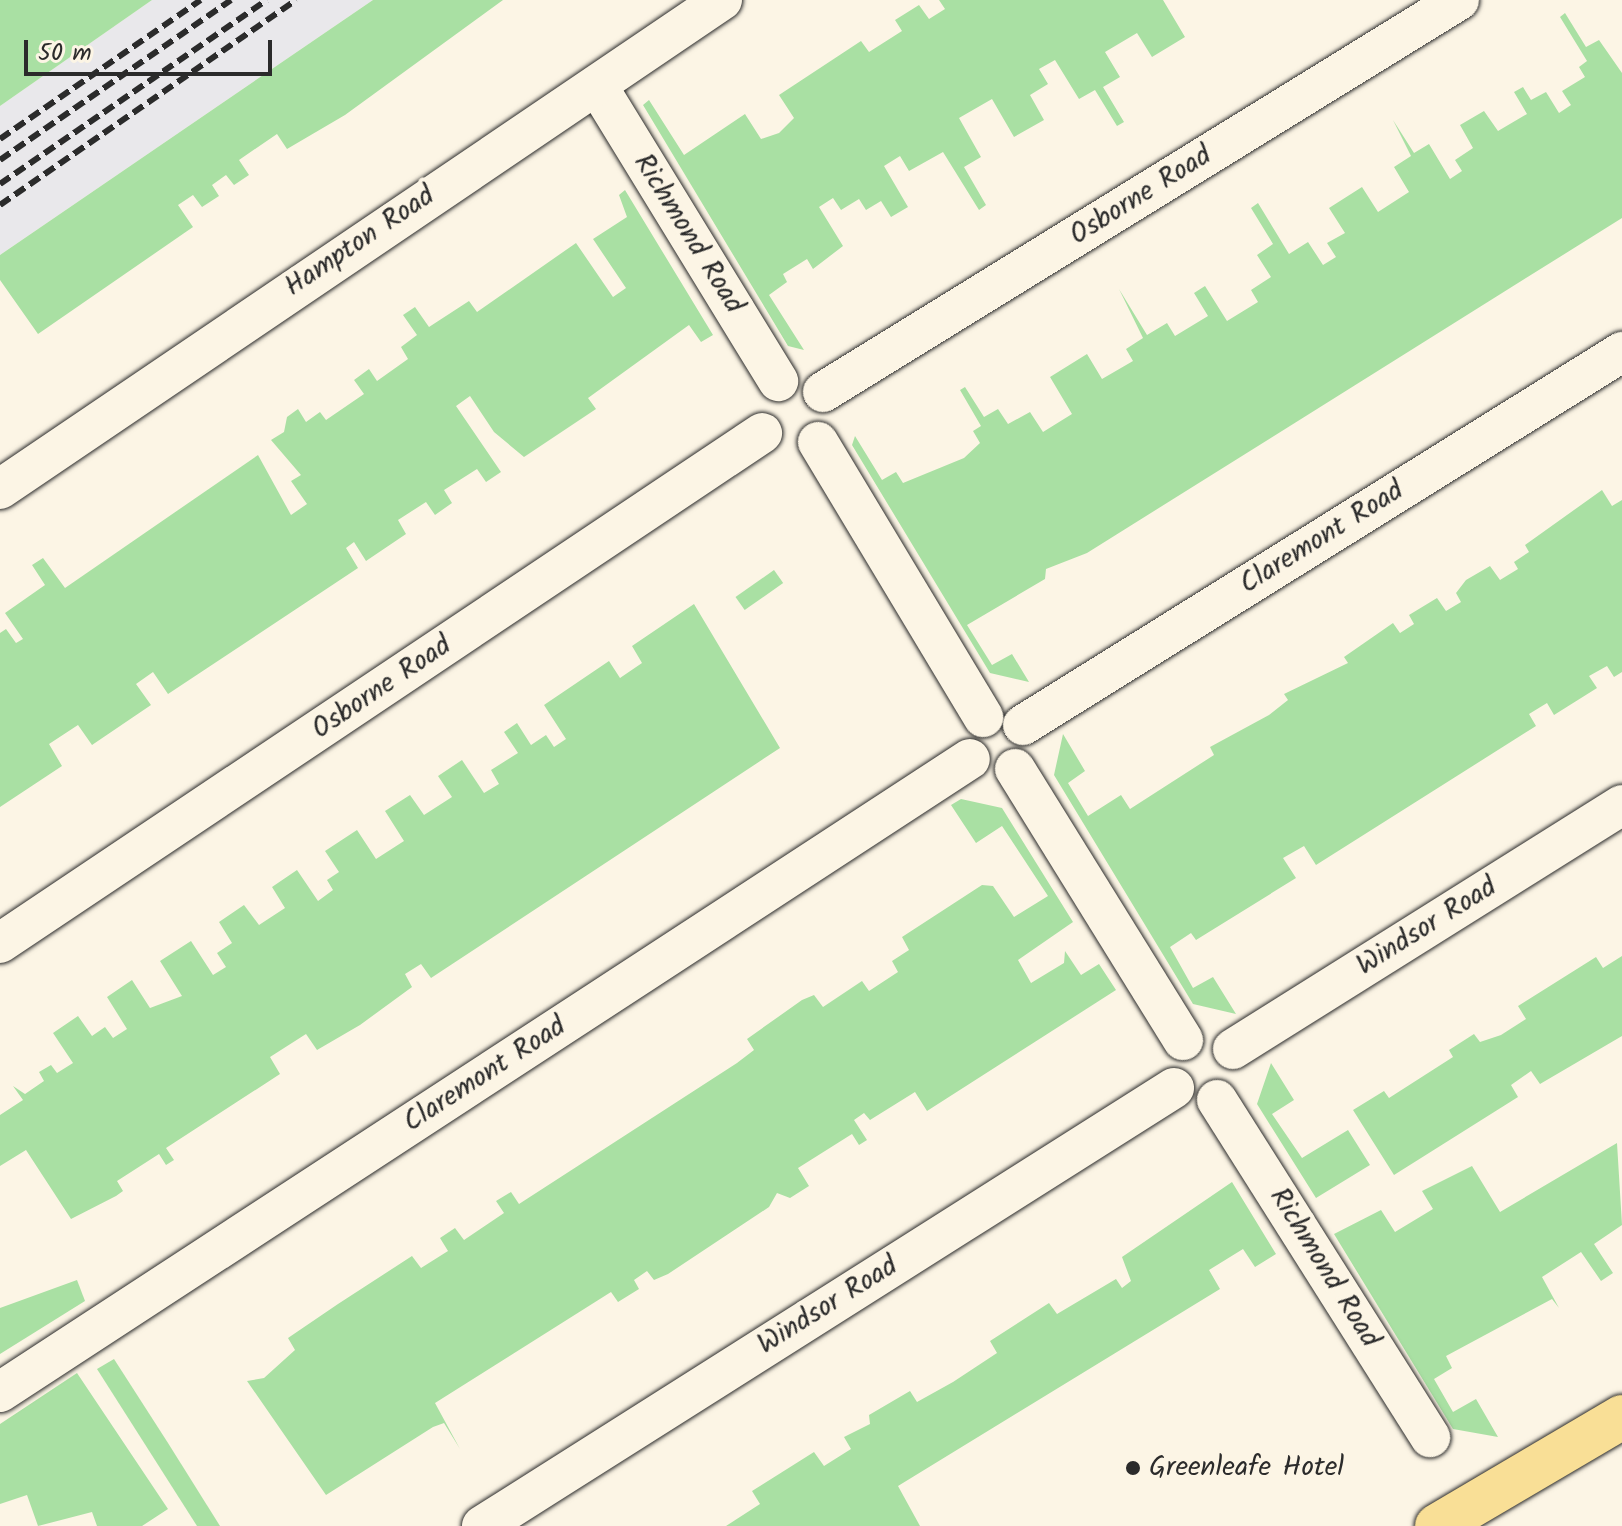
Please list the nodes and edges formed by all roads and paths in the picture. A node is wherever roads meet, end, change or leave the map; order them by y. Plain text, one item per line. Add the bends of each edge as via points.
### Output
1 (722, 0) edge
2 (1459, 0) edge
3 (598, 87) junction
4 (1622, 352) edge
5 (778, 381) junction
6 (823, 392) junction
7 (762, 433) junction
8 (818, 442) junction
9 (0, 489) edge
10 (983, 717) junction
11 (1023, 725) junction
12 (970, 759) junction
13 (1015, 769) junction
14 (1622, 805) edge
15 (0, 943) edge
16 (1183, 1040) junction
17 (1233, 1049) junction
18 (1174, 1088) junction
19 (1217, 1100) junction
20 (0, 1392) edge
21 (1622, 1417) edge
22 (1430, 1437) dead end
23 (1461, 1520) edge
24 (482, 1526) edge

1 - 3 street, Hampton Road via 617,66
2 - 6 street, Osborne Road
3 - 5 street, Richmond Road
3 - 9 street, Hampton Road via 558,106
4 - 11 street, Claremont Road
5 - 6 street via 801,378
5 - 7 street via 757,410
6 - 8 street via 830,412
7 - 8 street via 794,450
7 - 15 street, Osborne Road
8 - 10 street
10 - 11 street via 1001,712
10 - 12 street via 967,737
11 - 13 street via 1027,751
12 - 13 street via 988,773
12 - 20 street, Claremont Road
13 - 16 street
14 - 17 street, Windsor Road
16 - 17 street via 1208,1033
16 - 18 street via 1169,1064
17 - 19 street via 1235,1083
18 - 19 street via 1190,1100
18 - 24 street, Windsor Road
19 - 22 street, Richmond Road
21 - 23 main road

